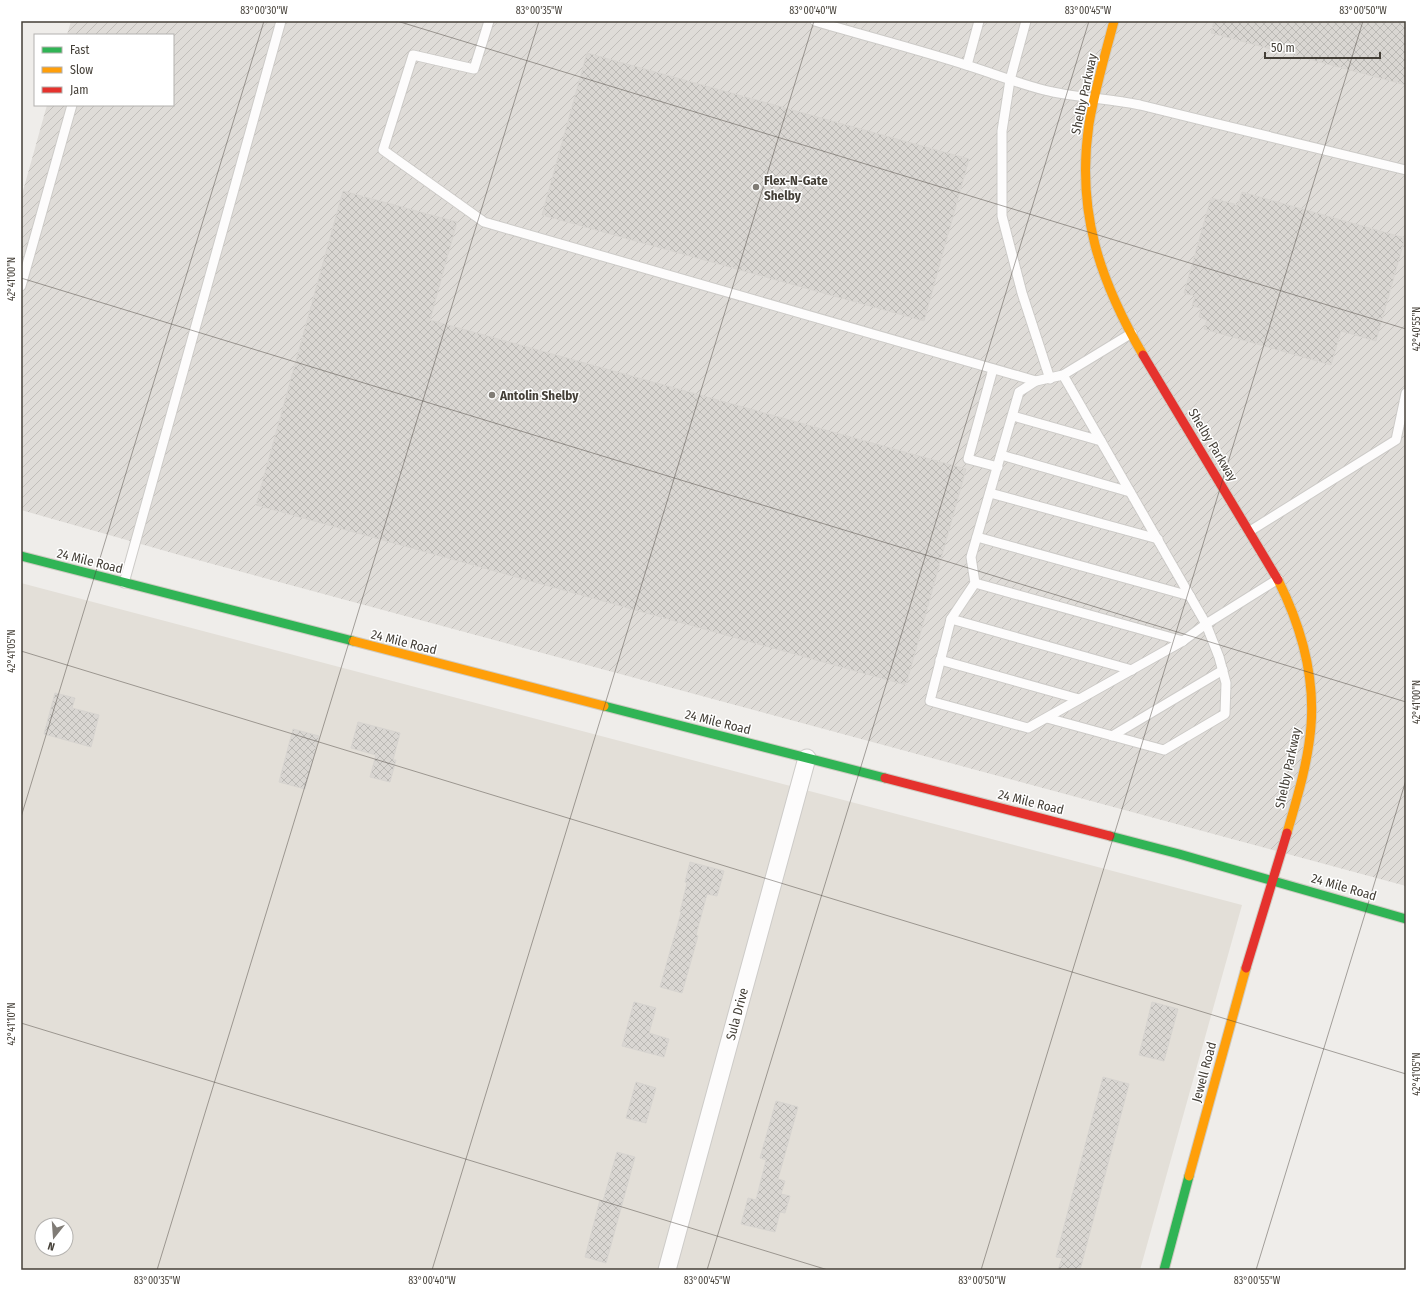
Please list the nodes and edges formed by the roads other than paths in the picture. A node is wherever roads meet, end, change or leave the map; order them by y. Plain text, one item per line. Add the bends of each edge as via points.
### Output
1 (280, 21) edge
2 (489, 21) edge
3 (815, 21) edge
4 (979, 21) edge
5 (1026, 21) edge
6 (1114, 21) edge
7 (967, 65) junction
8 (1010, 80) junction
9 (1094, 98) junction
10 (72, 106) edge
11 (1406, 170) edge
12 (21, 286) edge
13 (1132, 333) junction
14 (993, 369) junction
15 (1063, 375) junction
16 (1050, 379) junction
17 (1036, 381) junction
18 (1406, 393) edge
19 (1013, 416) junction
20 (1101, 441) junction
21 (1001, 455) junction
22 (998, 467) junction
23 (1130, 492) junction
24 (990, 493) junction
25 (1250, 531) junction
26 (978, 537) junction
27 (1158, 539) junction
28 (21, 556) edge
29 (1278, 579) junction
30 (124, 583) junction
31 (975, 583) junction
32 (1190, 596) junction
33 (951, 619) junction
34 (1206, 624) junction
35 (1183, 641) junction
36 (940, 660) junction
37 (1132, 670) junction
38 (1223, 670) junction
39 (1079, 699) junction
40 (1047, 718) junction
41 (1112, 736) junction
42 (807, 758) junction
43 (1274, 881) junction
44 (1406, 919) edge
45 (667, 1270) edge
46 (1164, 1270) edge

1 - 30 lane
2 - 14 lane via 474,69 413,55 383,150 484,222
3 - 7 lane
4 - 7 lane
5 - 8 lane
6 - 9 street, Shelby Parkway
7 - 8 lane
8 - 9 lane via 1066,95
8 - 16 lane via 1002,131 1002,216 1022,293
9 - 11 lane via 1140,105
9 - 13 street, Shelby Parkway via 1086,162 1089,216 1102,270
10 - 12 lane
13 - 15 lane
13 - 25 street, Shelby Parkway
14 - 17 lane
14 - 22 lane via 968,459
15 - 16 lane
15 - 20 lane
16 - 17 lane
17 - 19 lane via 1019,392
18 - 25 lane via 1396,440
19 - 20 lane
19 - 21 lane
20 - 23 lane
21 - 22 lane
21 - 23 lane
22 - 24 lane
23 - 27 lane
24 - 26 lane
24 - 27 lane
25 - 29 street, Shelby Parkway
26 - 31 lane via 972,557
26 - 32 lane
27 - 32 lane
28 - 30 street, 24 Mile Road
29 - 34 lane
29 - 43 street, Shelby Parkway via 1293,609 1304,642 1311,678 1312,714 1302,776
30 - 42 street, 24 Mile Road
31 - 33 lane
31 - 35 lane
32 - 34 lane
33 - 36 lane
33 - 37 lane
34 - 35 lane
34 - 38 lane
35 - 37 lane
36 - 39 lane
36 - 40 lane via 930,701 1028,728
37 - 39 lane
38 - 41 lane
38 - 41 lane via 1226,683 1225,714 1164,750
39 - 40 lane
40 - 41 lane
42 - 43 street, 24 Mile Road via 1172,852
42 - 45 street, Sula Drive
43 - 44 street, 24 Mile Road
43 - 46 street, Jewell Road via 1239,993

